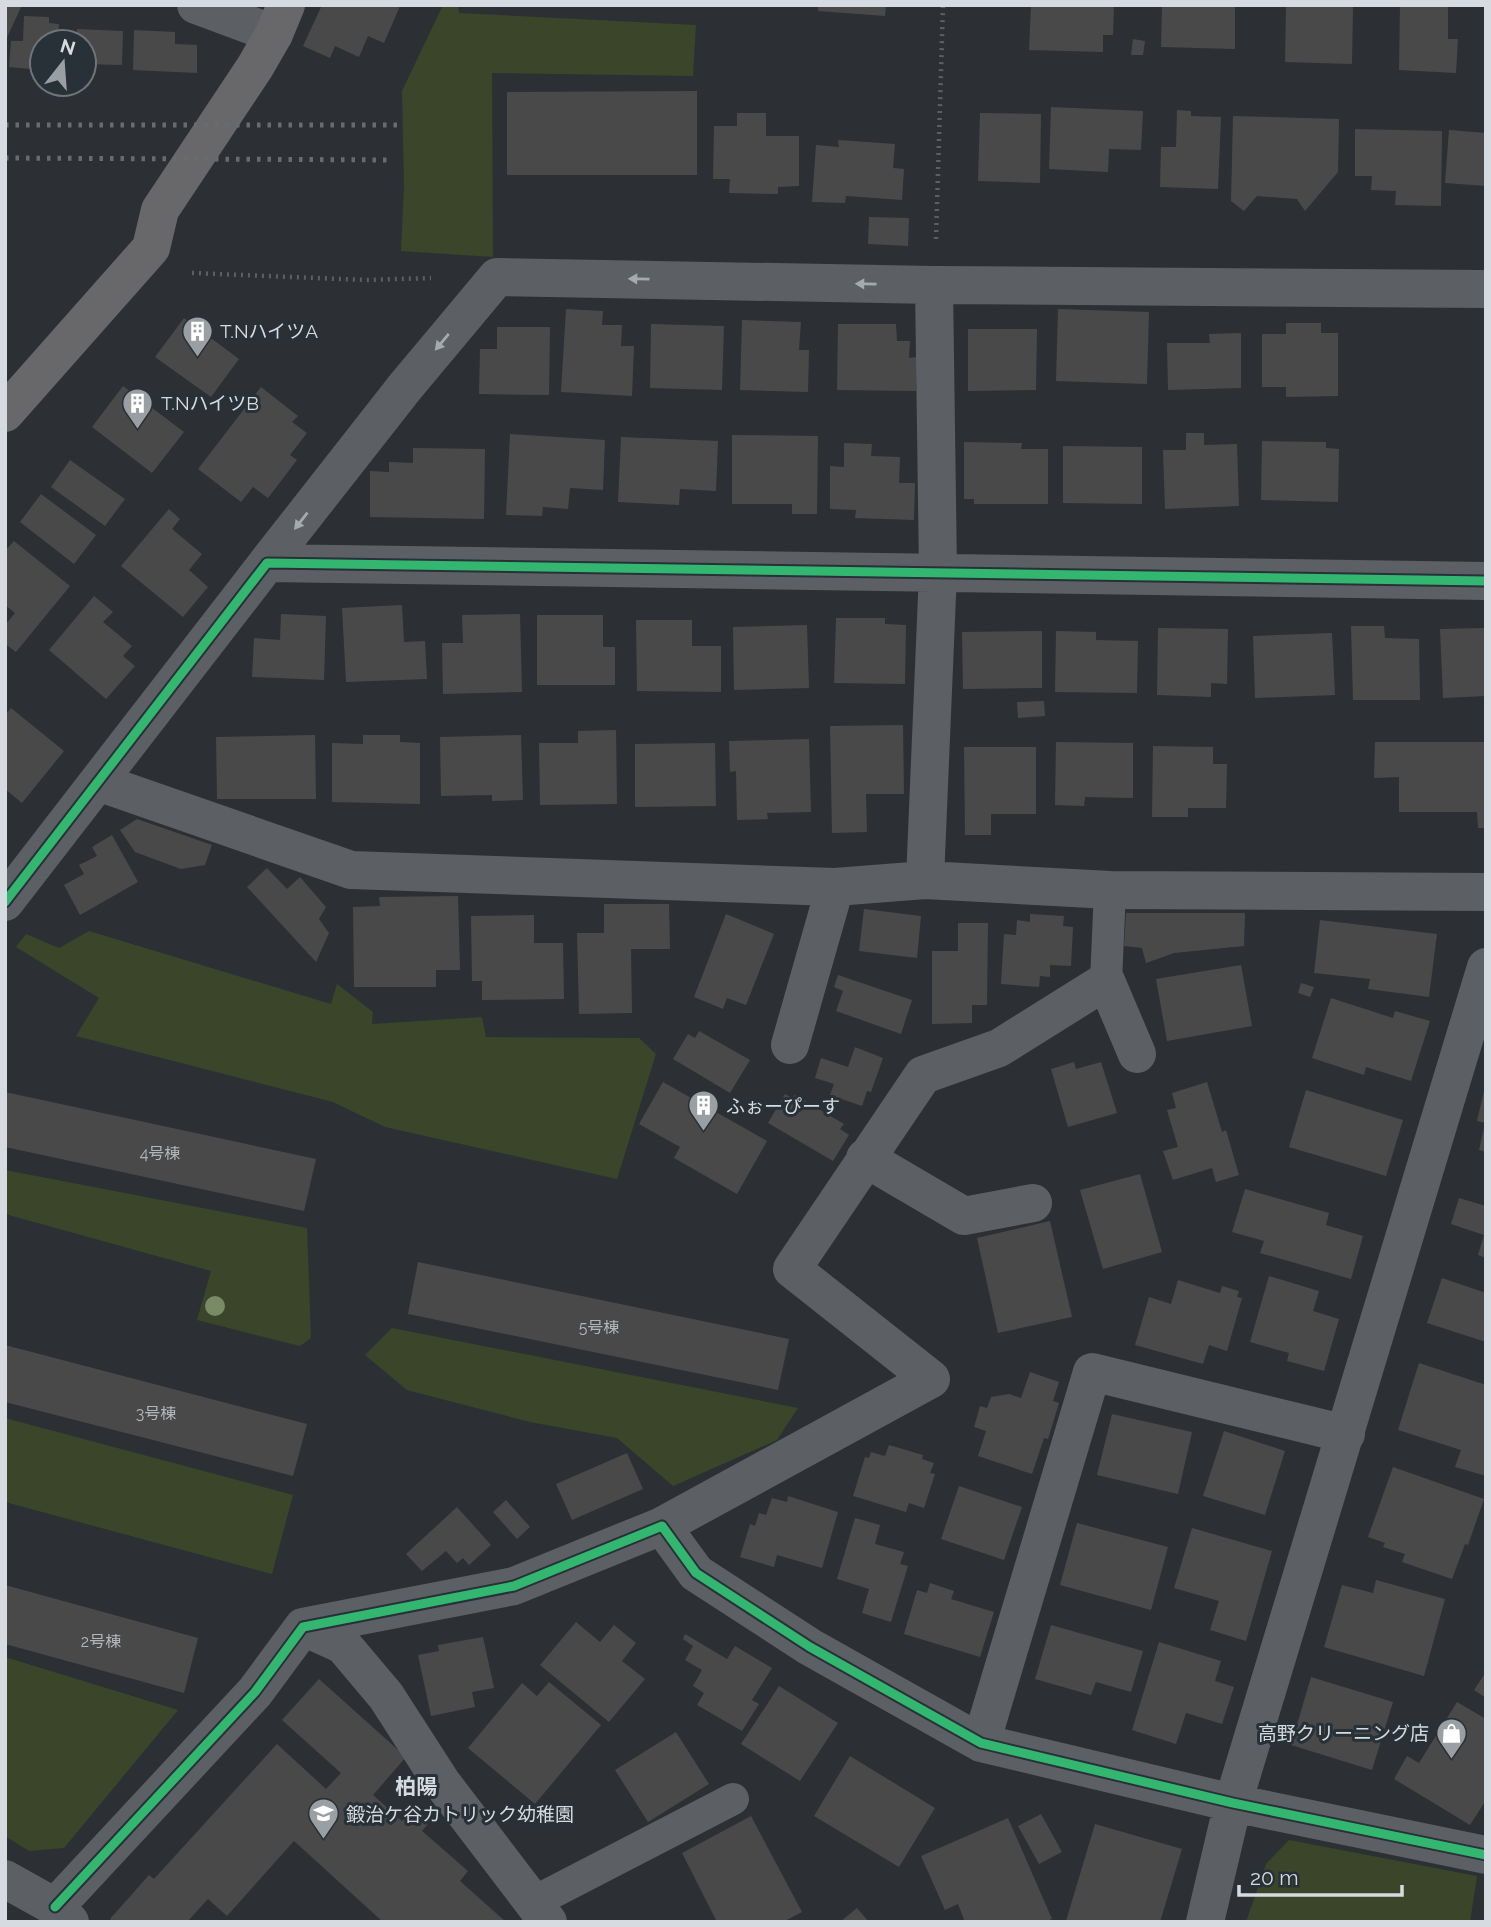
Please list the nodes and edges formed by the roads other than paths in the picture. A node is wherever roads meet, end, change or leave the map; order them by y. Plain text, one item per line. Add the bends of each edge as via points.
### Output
1 (196, 5) edge
2 (280, 20) edge
3 (934, 285) junction
4 (1486, 289) edge
5 (5, 413) edge
6 (267, 563) junction
7 (938, 572) junction
8 (1486, 581) edge
9 (99, 782) junction
10 (925, 880) junction
11 (835, 887) junction
12 (1110, 890) junction
13 (1486, 892) edge
14 (5, 902) edge
15 (1486, 967) edge
16 (1106, 981) junction
17 (790, 1045) dead end
18 (1137, 1054) dead end
19 (865, 1158) junction
20 (1033, 1203) dead end
21 (1346, 1434) junction
22 (662, 1526) junction
23 (303, 1628) junction
24 (981, 1743) junction
25 (733, 1799) dead end
26 (1233, 1803) junction
27 (1486, 1855) edge
28 (5, 1879) edge
29 (541, 1912) edge
30 (62, 1914) edge
31 (1205, 1922) edge

1 - 2 street
2 - 5 street via 255,67 160,210 151,248
3 - 4 street
3 -> 6 street via 497,277
3 - 7 street
6 - 7 street
6 - 9 street
7 - 8 street
7 - 10 street
9 - 11 street via 351,870
9 - 14 street
10 - 11 street
10 - 12 street
11 - 17 street
12 - 13 street
12 - 16 lane
15 - 21 street
16 - 18 street
16 - 19 street via 999,1048 923,1075
19 - 20 street via 964,1216
19 - 22 street via 792,1269 931,1379
21 - 24 street via 1092,1372
21 - 26 street
22 - 23 street via 514,1586
22 - 24 street via 696,1573 810,1647
23 - 29 street via 343,1645 386,1696 442,1783
23 - 30 street via 255,1692
24 - 26 street
25 - 29 lane
26 - 27 street
26 - 31 street
28 - 30 street

